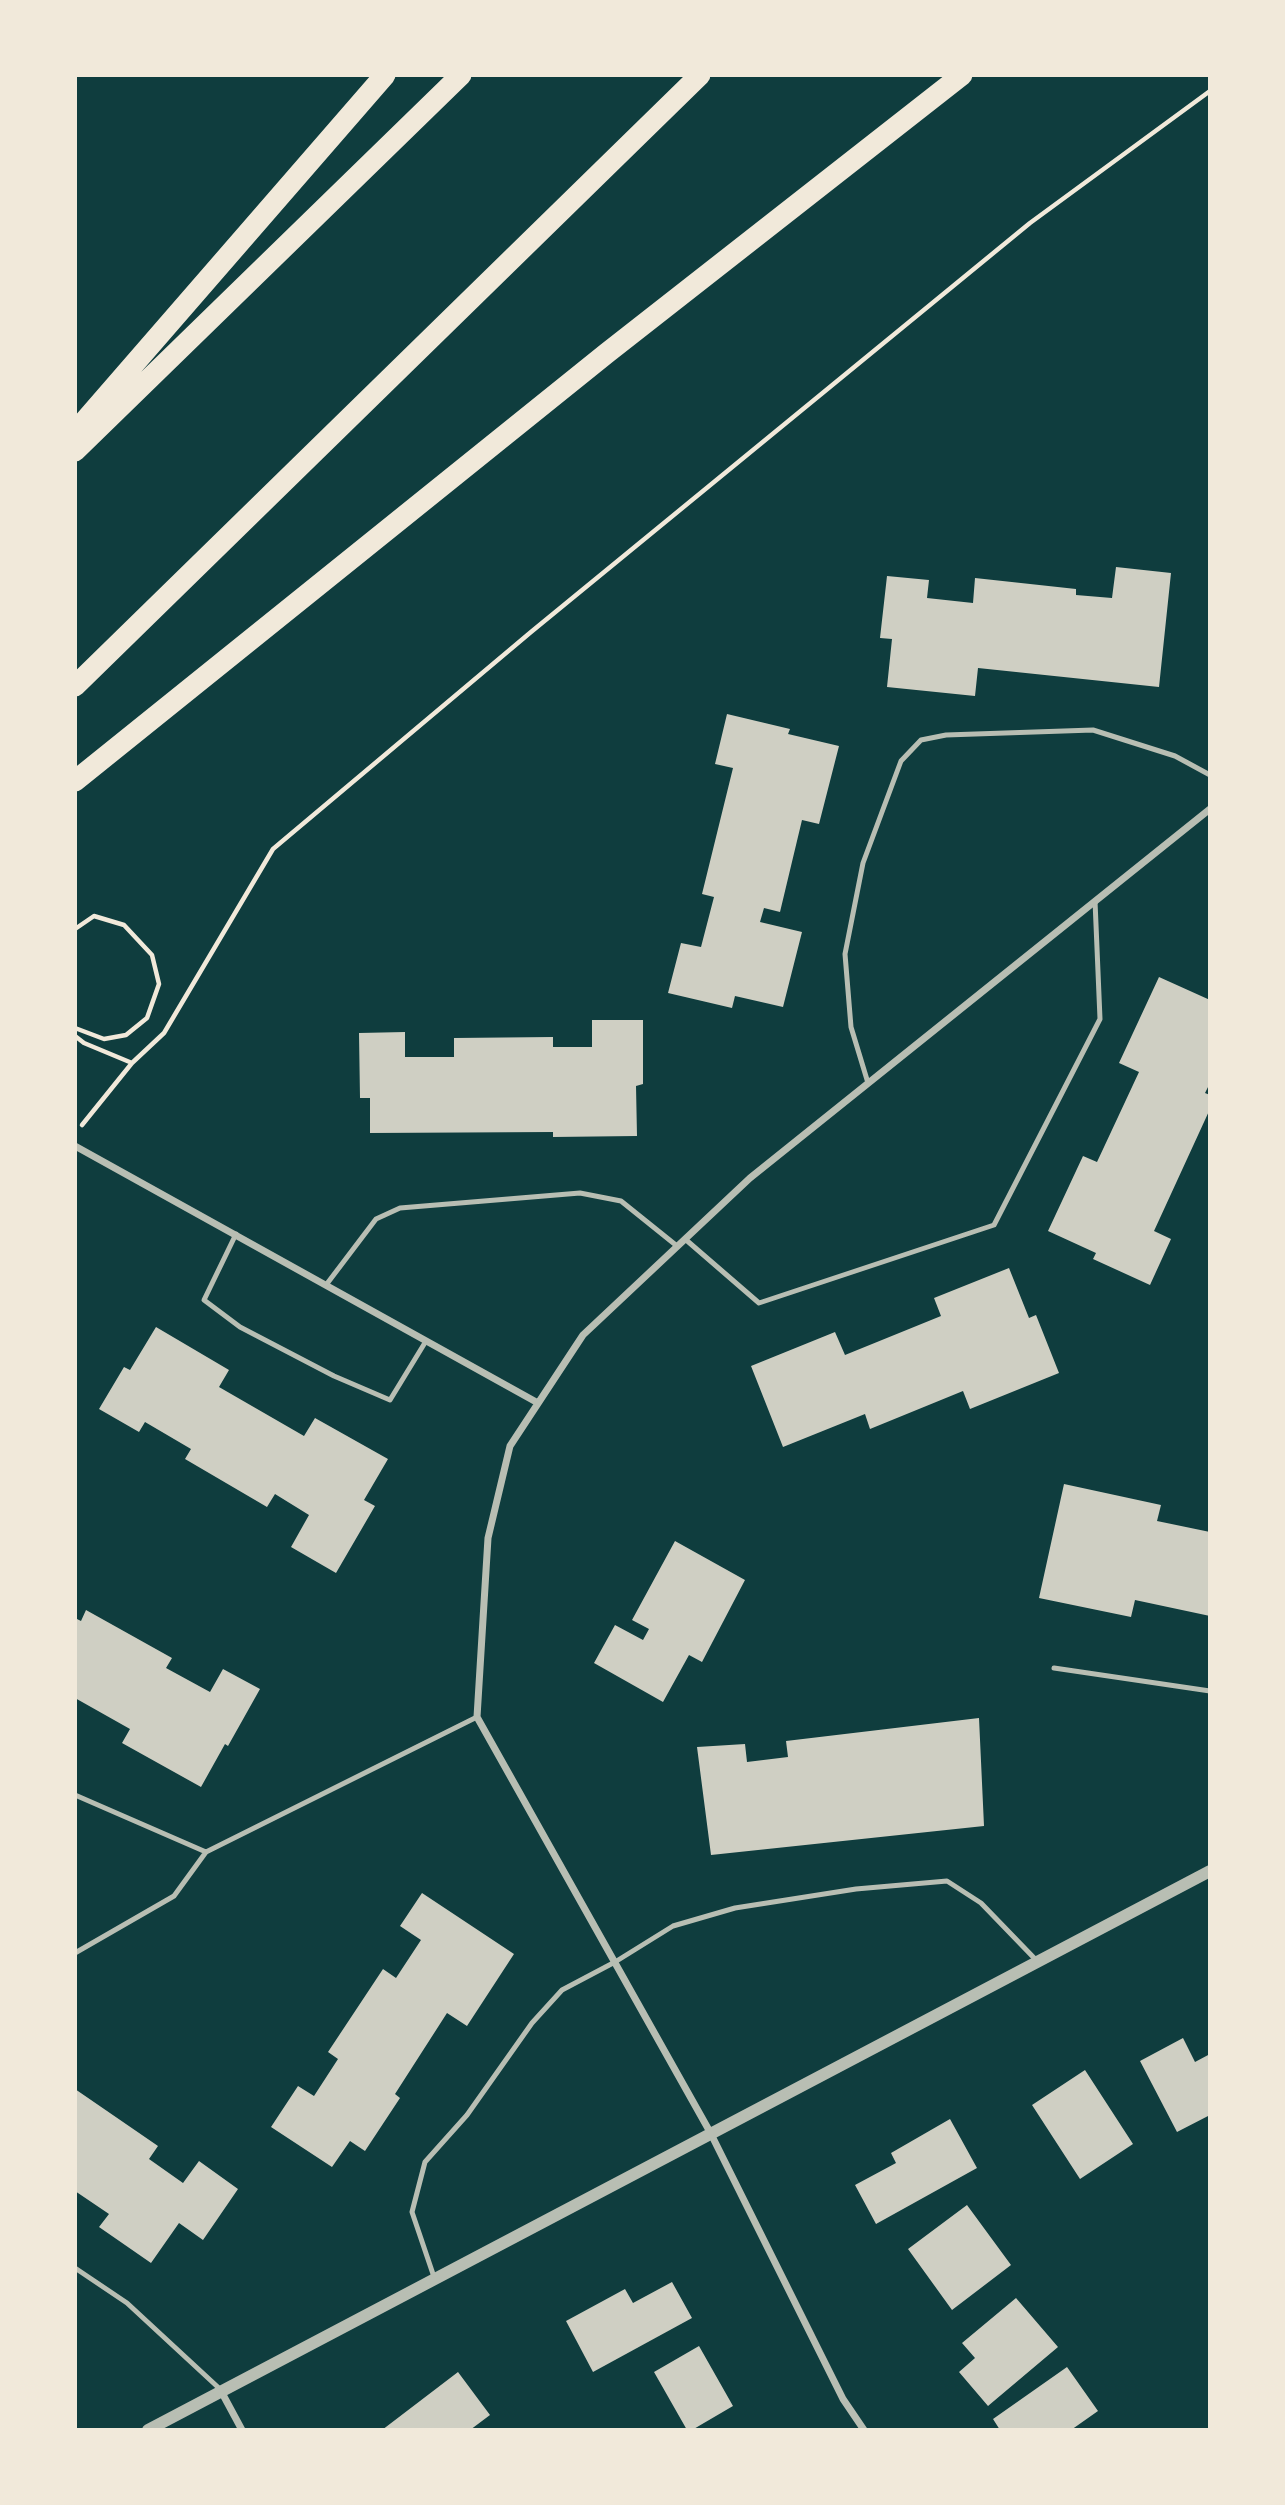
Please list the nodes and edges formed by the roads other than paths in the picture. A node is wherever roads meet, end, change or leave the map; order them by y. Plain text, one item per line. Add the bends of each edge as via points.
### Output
1 (385, 75) edge
2 (461, 75) edge
3 (700, 75) edge
4 (962, 75) edge
5 (75, 432) edge
6 (75, 451) edge
7 (75, 686) edge
8 (1210, 775) edge
9 (75, 781) edge
10 (1210, 809) edge
11 (1095, 901) junction
12 (868, 1083) junction
13 (75, 1146) edge
14 (236, 1234) junction
15 (685, 1239) junction
16 (677, 1245) junction
17 (326, 1285) junction
18 (426, 1341) junction
19 (538, 1403) junction
20 (1054, 1668) dead end
21 (1210, 1691) edge
22 (477, 1717) junction
23 (75, 1794) edge
24 (206, 1852) junction
25 (1210, 1871) edge
26 (75, 1953) edge
27 (1037, 1961) junction
28 (615, 1962) junction
29 (710, 2132) junction
30 (75, 2268) edge
31 (435, 2278) junction
32 (221, 2390) junction
33 (148, 2430) edge
34 (242, 2430) edge
35 (864, 2430) edge

1 - 5 highway
2 - 6 highway
3 - 7 highway
4 - 9 highway via 607,353
8 - 12 lane via 1175,756 1093,730 957,734 921,740 901,761 863,863 845,954 851,1027
10 - 11 street
11 - 12 street
11 - 15 lane via 1100,1019 994,1225 759,1303
12 - 15 street via 750,1178
13 - 14 street
14 - 17 street
14 - 18 lane via 204,1300 240,1327 390,1400
15 - 16 street
16 - 17 lane via 621,1202 580,1193 400,1208 376,1219
16 - 19 street via 583,1335
17 - 18 street
18 - 19 street
19 - 22 street via 510,1446 488,1538
20 - 21 lane
22 - 24 lane
22 - 28 street
23 - 24 lane
24 - 26 lane via 174,1896
25 - 27 street
27 - 28 lane via 981,1903 947,1881 856,1889 736,1908 673,1926
27 - 29 street
28 - 29 street
28 - 31 lane via 562,1990 532,2023 467,2115 425,2162 412,2212
29 - 31 street
29 - 35 street via 843,2399
30 - 32 lane via 127,2303
31 - 32 street
32 - 33 street
32 - 34 street

